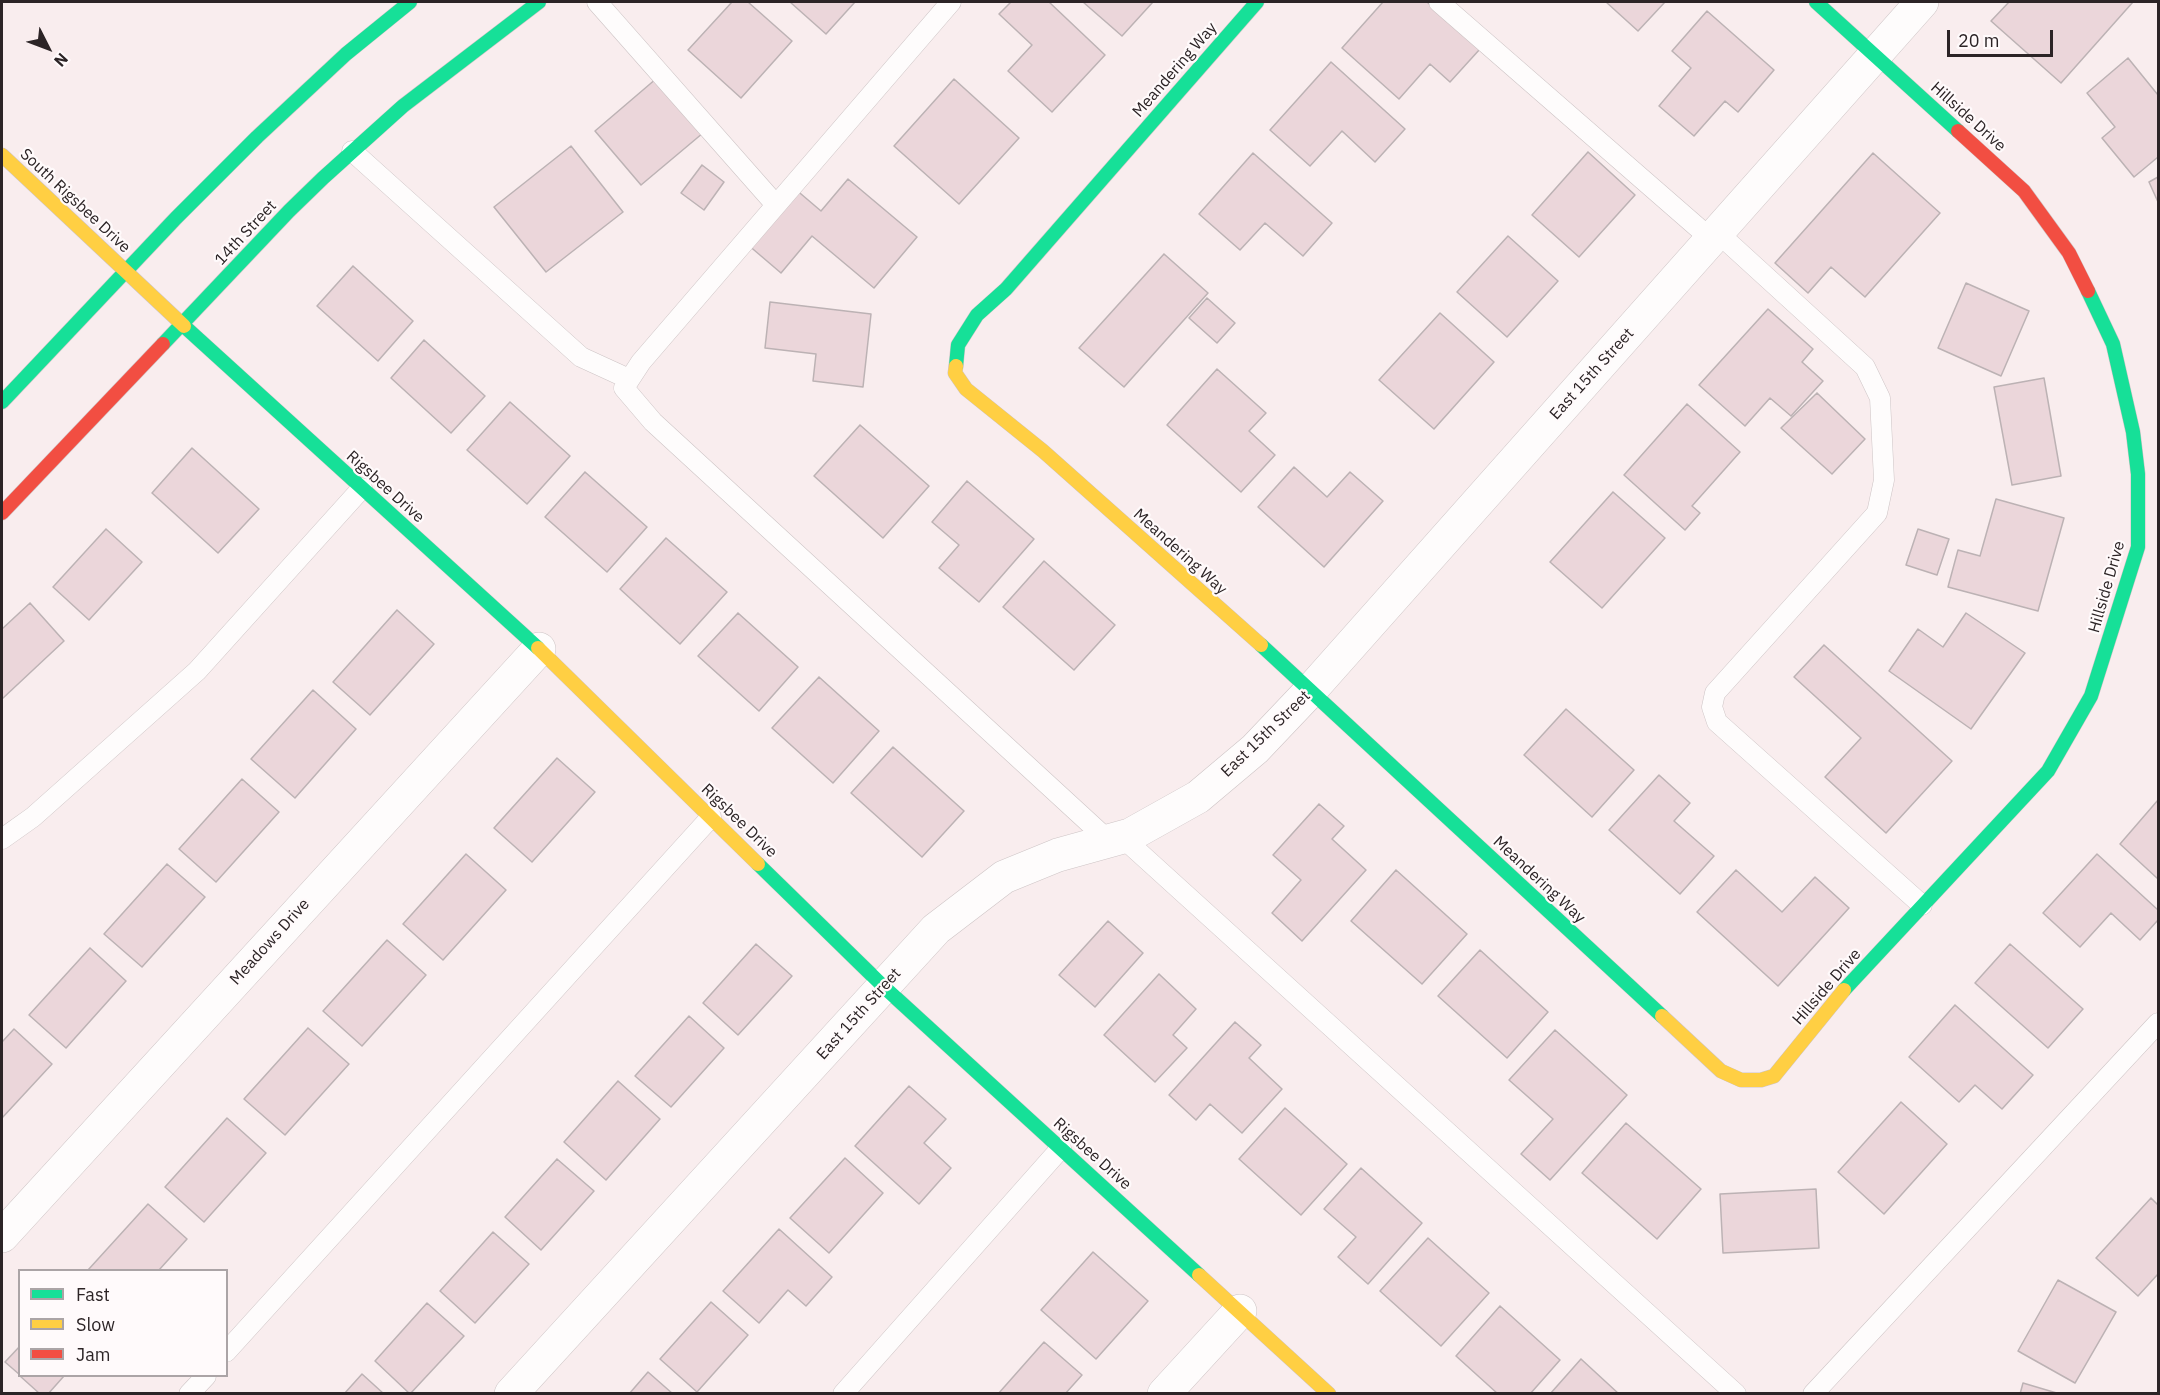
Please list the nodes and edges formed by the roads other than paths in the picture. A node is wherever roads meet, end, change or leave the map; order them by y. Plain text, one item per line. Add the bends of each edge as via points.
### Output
1 (410, 2) edge
2 (539, 2) edge
3 (597, 2) edge
4 (951, 2) edge
5 (1257, 2) edge
6 (1439, 2) edge
7 (1816, 2) edge
8 (1922, 2) edge
9 (1875, 54) junction
10 (351, 151) junction
11 (2, 155) edge
12 (776, 205) junction
13 (1714, 236) junction
14 (127, 272) junction
15 (183, 324) junction
16 (629, 380) junction
17 (2, 402) edge
18 (2148, 473) edge
19 (362, 488) junction
20 (2, 513) edge
21 (539, 649) junction
22 (1311, 690) junction
23 (711, 817) junction
24 (2, 839) edge
25 (1115, 839) junction
26 (1922, 905) junction
27 (884, 987) junction
28 (2158, 1023) edge
29 (1741, 1080) joint
30 (1061, 1148) junction
31 (2, 1236) edge
32 (1240, 1311) junction
33 (228, 1350) edge
34 (205, 1377) edge
35 (189, 1394) edge
36 (511, 1394) edge
37 (843, 1394) edge
38 (1164, 1394) edge
39 (1329, 1394) edge
40 (1736, 1394) edge
41 (1813, 1394) edge

1 - 14 street via 294,101
2 - 10 street, 14th Street
3 - 12 lane
4 - 12 lane
5 - 22 street, Meandering Way via 1006,289 977,315 958,345 955,373 966,389 1043,452
6 - 13 lane
7 - 9 street, Hillside Drive
8 - 9 street, East 15th Street
9 - 13 street, East 15th Street
9 - 18 street, Hillside Drive via 2024,190 2069,254 2113,344 2133,432
10 - 15 street, 14th Street
10 - 16 lane via 581,357
11 - 14 street, South Rigsbee Drive
12 - 16 lane
13 - 22 street, East 15th Street
13 - 26 lane via 1865,367 1880,398 1884,480 1877,513 1714,693 1712,707 1717,722
14 - 15 street, Rigsbee Drive
14 - 17 street
15 - 19 street, Rigsbee Drive
15 - 20 street, 14th Street
16 - 25 lane via 624,388 653,422
18 - 26 street, Hillside Drive via 2138,547 2091,696 2049,771
19 - 21 street, Rigsbee Drive
19 - 24 lane via 197,671 33,817
21 - 23 street, Rigsbee Drive
21 - 31 street, Meadows Drive
22 - 25 street, East 15th Street via 1255,749 1198,797 1130,835
22 - 29 street, Meandering Way via 1721,1071
23 - 27 street, Rigsbee Drive
23 - 33 lane
25 - 27 street, East 15th Street via 1058,855 1004,877 936,930
25 - 40 lane
26 - 29 street, Hillside Drive via 1838,996 1774,1076
27 - 30 street, Rigsbee Drive
27 - 36 street, East 15th Street
28 - 41 lane
30 - 32 street, Rigsbee Drive
30 - 37 lane
32 - 38 street
32 - 39 street, Rigsbee Drive
34 - 35 lane

